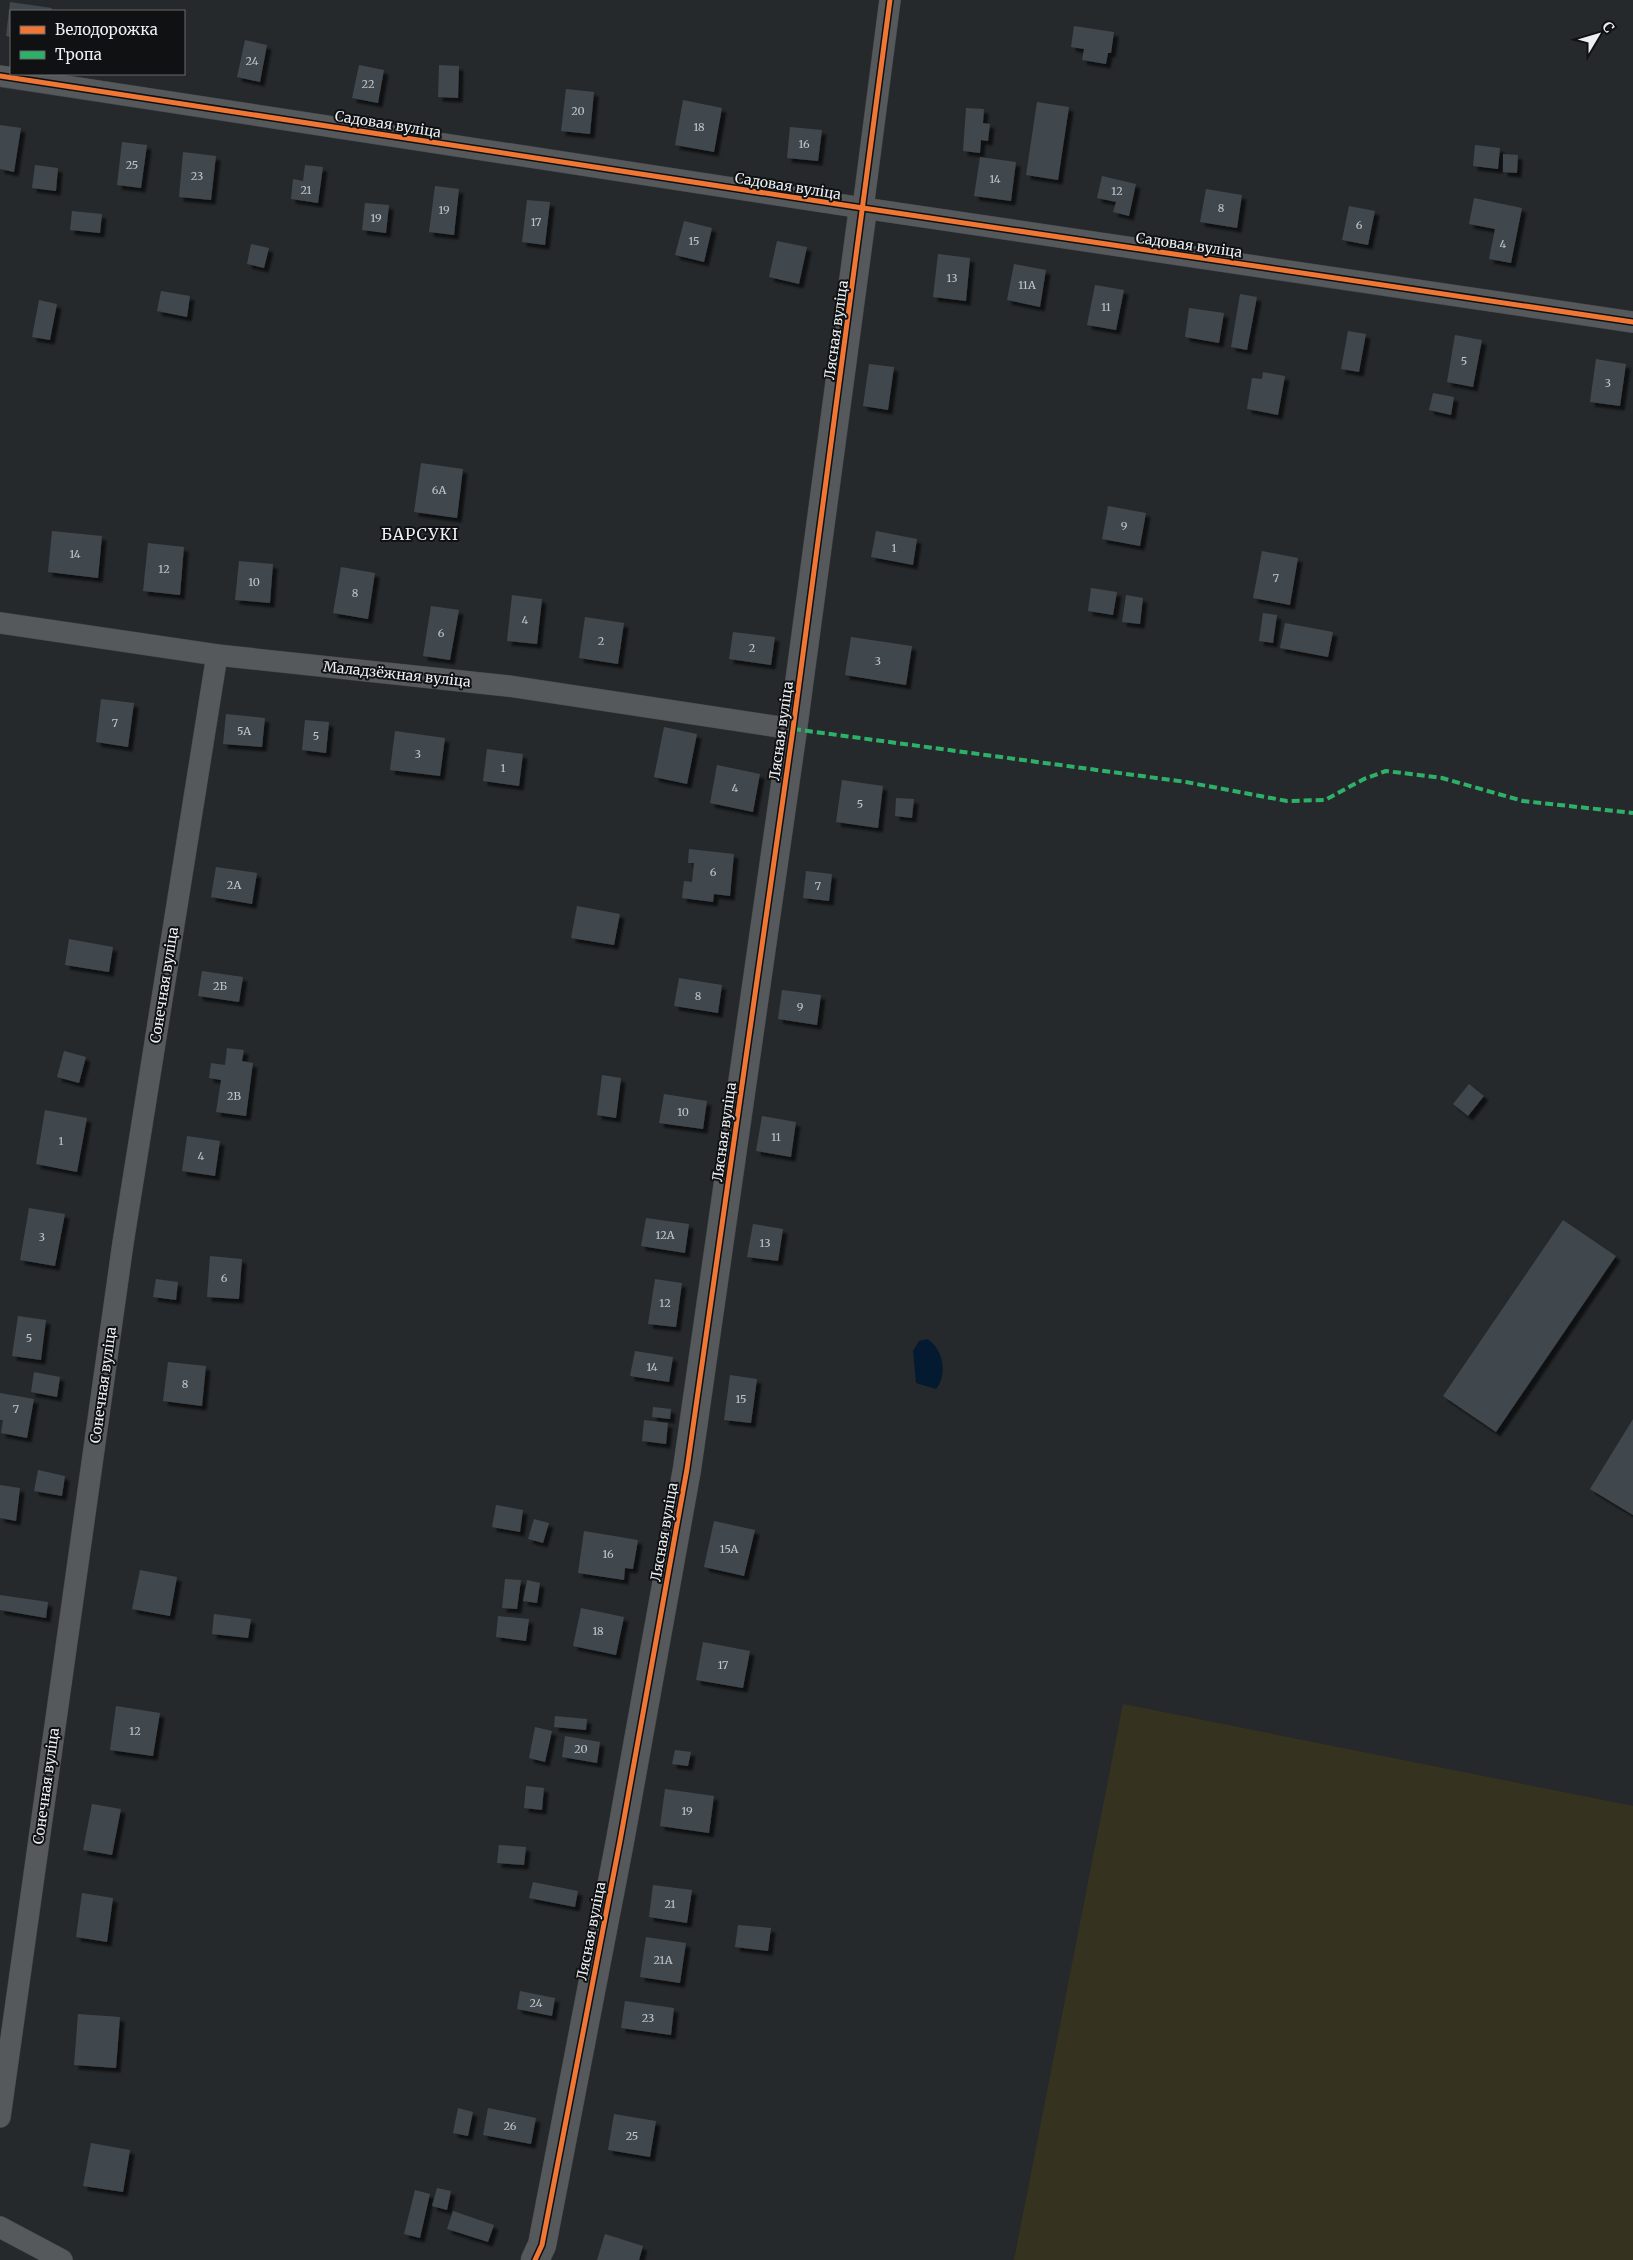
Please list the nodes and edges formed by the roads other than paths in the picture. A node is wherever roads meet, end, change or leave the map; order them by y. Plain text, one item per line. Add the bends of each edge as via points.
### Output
1 (890, 0) edge
2 (0, 76) edge
3 (863, 208) junction
4 (1633, 322) edge
5 (0, 623) edge
6 (217, 656) junction
7 (793, 729) junction
8 (0, 2117) edge
9 (0, 2228) edge
10 (62, 2260) edge
11 (535, 2260) edge

1 - 3 street, Лясная вуліца
2 - 3 street, Садовая вуліца
3 - 4 street, Садовая вуліца
3 - 7 street, Лясная вуліца
5 - 6 street, Маладзёжная вуліца
6 - 7 street, Маладзёжная вуліца via 508,686
6 - 8 street, Сонечная вуліца via 122,1243
7 - 11 street, Лясная вуліца via 687,1469 620,1840 542,2245
9 - 10 street

